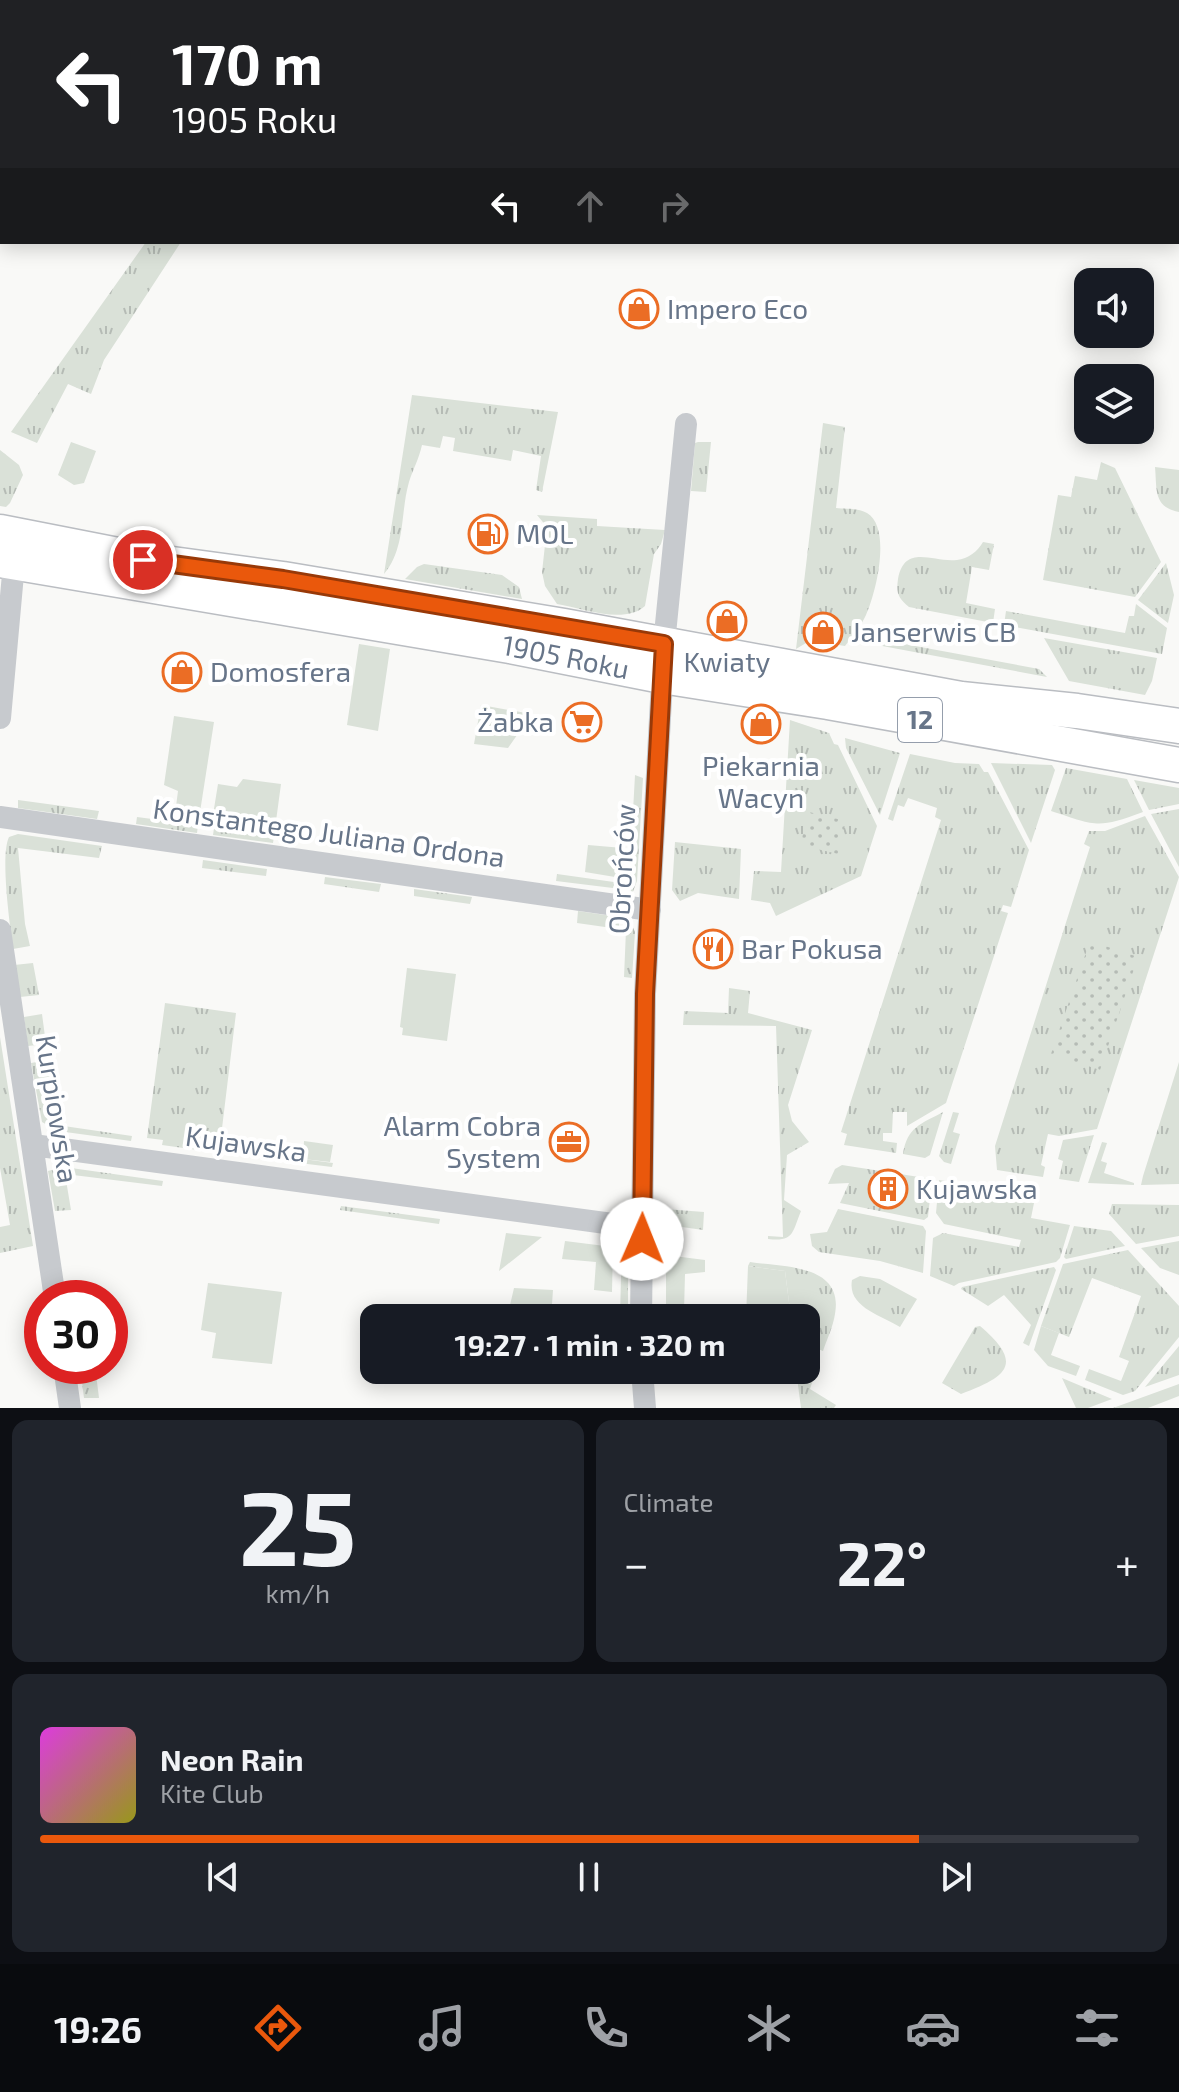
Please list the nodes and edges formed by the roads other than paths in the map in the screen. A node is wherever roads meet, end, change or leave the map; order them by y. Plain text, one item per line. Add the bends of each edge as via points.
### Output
1 (686, 424) dead end
2 (0, 532) edge
3 (7, 562) edge
4 (663, 660) junction
5 (0, 718) edge
6 (1179, 726) edge
7 (1179, 765) edge
8 (0, 817) edge
9 (650, 910) junction
10 (0, 930) edge
11 (33, 1145) junction
12 (642, 1228) junction
13 (52, 1280) edge
14 (641, 1304) edge
15 (67, 1384) edge
16 (643, 1384) edge
17 (70, 1408) edge
18 (645, 1408) edge

1 - 4 street, Obrońców
2 - 4 main road, 1905 Roku / 12 via 143,560 283,579
3 - 4 main road, 1905 Roku / 12 via 496,643
3 - 5 street
4 - 6 main road, 1905 Roku / 12
4 - 7 main road, 1905 Roku / 12 via 828,702
4 - 9 street, Obrońców
8 - 9 street, Konstantego Juliana Ordona
9 - 12 street, Obrońców
10 - 11 street, Kurpiowska
11 - 12 street, Kujawska
11 - 13 street, Kurpiowska
12 - 14 street, Obrońców
15 - 17 street
16 - 18 street

